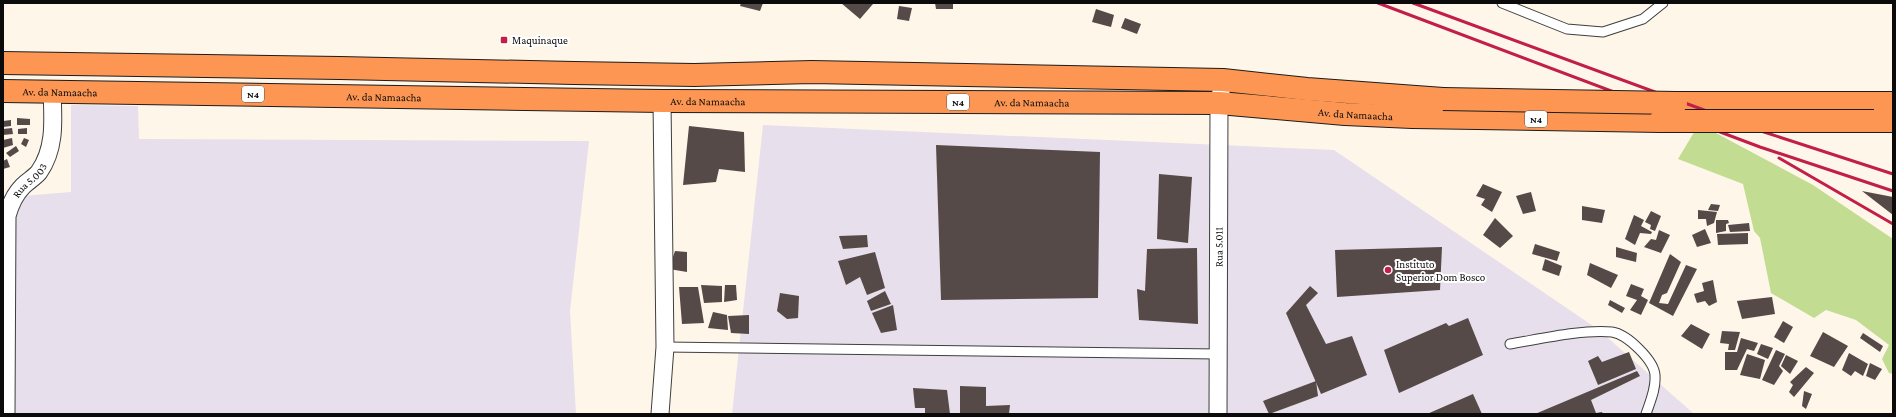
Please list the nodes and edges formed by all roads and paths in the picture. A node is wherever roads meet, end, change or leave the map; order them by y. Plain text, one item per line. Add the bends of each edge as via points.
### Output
1 (1502, 3) edge
2 (1663, 3) edge
3 (3, 63) edge
4 (1223, 80) junction
5 (3, 91) edge
6 (52, 91) junction
7 (662, 101) junction
8 (1219, 103) junction
9 (1893, 103) edge
10 (1884, 121) edge
11 (5, 257) edge
12 (1510, 344) dead end
13 (664, 347) junction
14 (1218, 354) junction
15 (6, 414) edge
16 (660, 414) edge
17 (1218, 414) edge
18 (1646, 414) edge

1 - 2 lane via 1567,29 1602,32 1643,19
3 - 4 highway, Av. da Namaacha / N4 via 574,74 694,75 812,72
4 - 8 street, Rua 5.011
4 - 9 highway, Av. da Namaacha / N4, bridge via 1443,99
5 - 6 highway, Av. da Namaacha / N4
6 - 7 highway, Av. da Namaacha / N4
6 - 11 street, Rua 5.003 via 53,136 49,155 38,173 22,186 10,206 7,216
7 - 8 highway, Av. da Namaacha / N4
7 - 13 street
8 - 10 highway, Av. da Namaacha / N4, bridge via 1412,117
8 - 14 street, Rua 5.011
11 - 15 street, Rua 5.003
12 - 18 lane via 1584,333 1614,332 1639,347 1656,375 1654,392
13 - 14 lane
13 - 16 street
14 - 17 street, Rua 5.011

